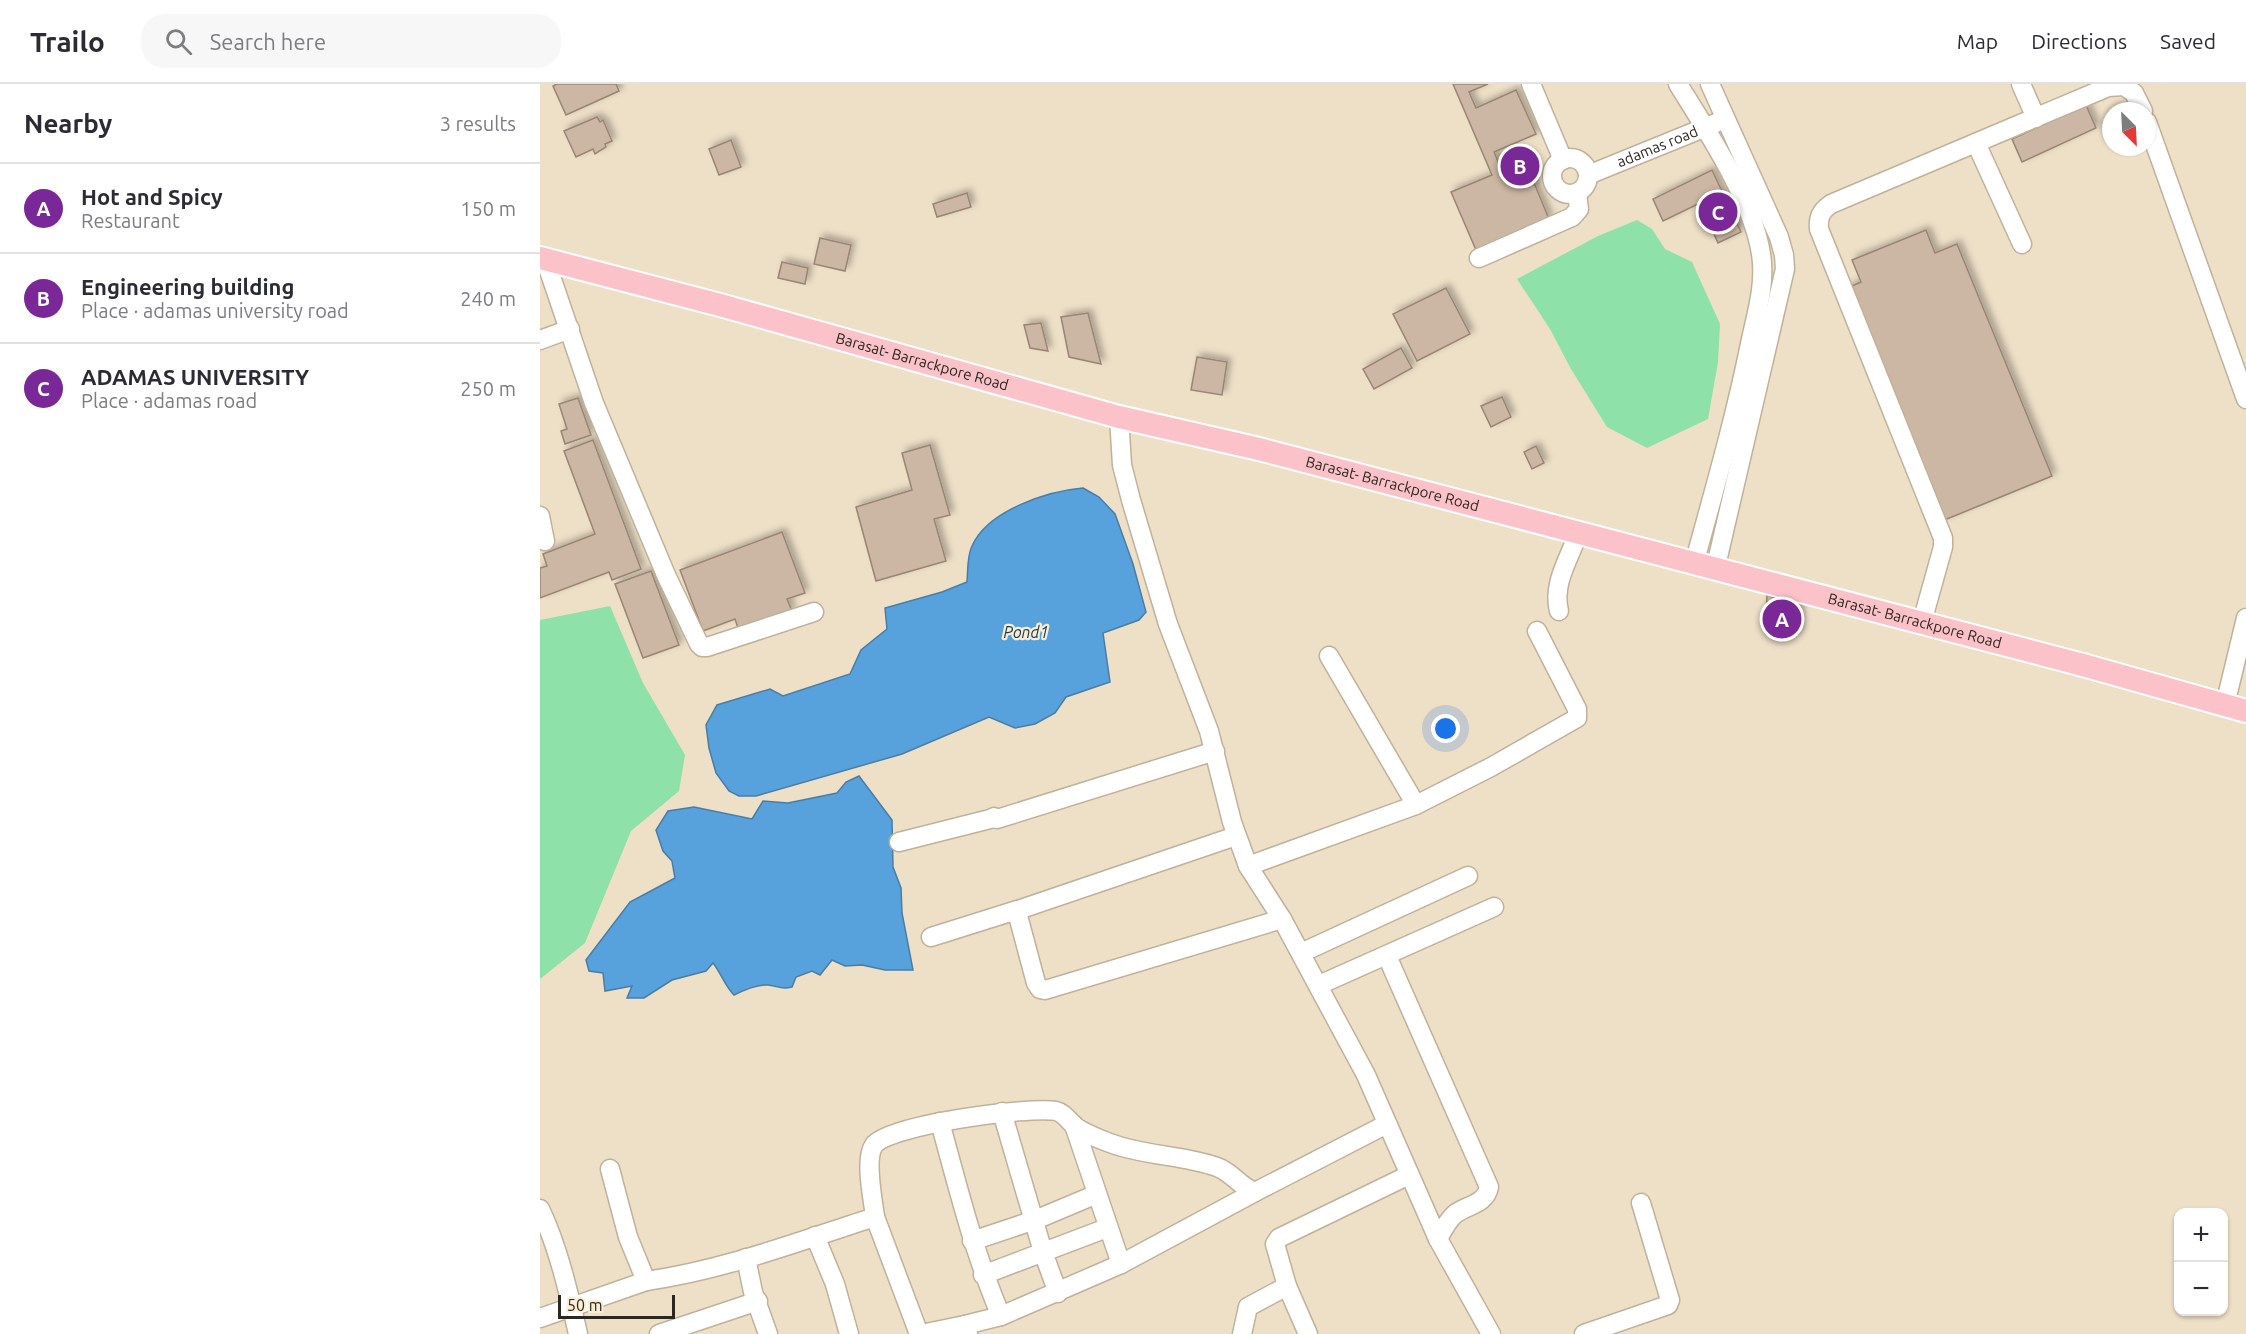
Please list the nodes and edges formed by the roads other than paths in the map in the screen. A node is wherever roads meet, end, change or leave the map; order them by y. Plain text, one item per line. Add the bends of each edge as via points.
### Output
1 (1531, 84) edge
2 (1678, 84) edge
3 (1710, 84) edge
4 (2021, 84) edge
5 (2138, 102) edge
6 (2036, 118) junction
7 (1726, 119) junction
8 (1702, 121) junction
9 (1976, 143) junction
10 (2156, 147) edge
11 (1563, 160) junction
12 (1586, 170) junction
13 (1577, 193) junction
14 (2022, 244) dead end
15 (543, 258) edge
16 (1479, 258) dead end
17 (570, 329) junction
18 (540, 340) edge
19 (2246, 399) edge
20 (1119, 417) junction
21 (540, 516) edge
22 (1578, 534) junction
23 (545, 541) dead end
24 (1705, 567) junction
25 (1558, 611) dead end
26 (814, 612) dead end
27 (2246, 618) edge
28 (1922, 622) junction
29 (1537, 631) dead end
30 (1329, 656) dead end
31 (2235, 708) edge
32 (1215, 751) junction
33 (1416, 805) junction
34 (1236, 836) junction
35 (899, 842) dead end
36 (1248, 866) junction
37 (1467, 876) dead end
38 (1494, 907) dead end
39 (1017, 910) junction
40 (1282, 919) junction
41 (931, 938) dead end
42 (1301, 953) junction
43 (1387, 956) junction
44 (1319, 985) junction
45 (1002, 1113) junction
46 (940, 1122) junction
47 (1387, 1124) junction
48 (1074, 1125) junction
49 (610, 1169) dead end
50 (1409, 1175) junction
51 (1255, 1192) junction
52 (1096, 1194) junction
53 (1641, 1203) dead end
54 (540, 1209) edge
55 (875, 1217) junction
56 (1035, 1220) junction
57 (1107, 1228) junction
58 (815, 1236) junction
59 (1438, 1239) junction
60 (972, 1241) junction
61 (1043, 1252) junction
62 (746, 1258) junction
63 (1121, 1264) junction
64 (983, 1275) junction
65 (646, 1281) junction
66 (1287, 1286) junction
67 (1058, 1293) junction
68 (758, 1301) junction
69 (572, 1308) junction
70 (1001, 1316) junction
71 (540, 1318) edge
72 (967, 1329) edge
73 (578, 1334) edge
74 (659, 1334) edge
75 (768, 1334) edge
76 (849, 1334) edge
77 (920, 1334) edge
78 (1242, 1334) edge
79 (1308, 1334) edge
80 (1491, 1334) edge
81 (1584, 1334) edge

1 - 11 street
2 - 8 street
3 - 7 street
4 - 6 street
5 - 6 street via 2124,86 2108,87
6 - 9 street
7 - 8 street, adamas road
7 - 24 street via 1779,237 1785,269
8 - 12 street, adamas road
8 - 24 street via 1746,206 1758,239 1763,271
9 - 14 street
9 - 28 street via 1831,204 1822,210 1819,220 1819,229 1943,538
10 - 19 street
11 - 12 street via 1574,159
11 - 13 street via 1554,167 1552,178 1556,188 1566,194
12 - 13 street via 1586,186
13 - 16 street via 1579,209 1572,218
15 - 17 street
15 - 20 main road, Barasat- Barrackpore Road
17 - 18 street
17 - 26 street via 618,462 700,646
20 - 22 main road, Barasat- Barrackpore Road via 1259,449
20 - 32 street via 1122,465 1131,500 1168,624
21 - 23 street
22 - 24 main road, Barasat- Barrackpore Road
22 - 25 street via 1557,587
24 - 28 main road, Barasat- Barrackpore Road
27 - 31 street
28 - 31 main road, Barasat- Barrackpore Road
29 - 33 street via 1577,709 1577,718
30 - 33 street
32 - 34 street
32 - 35 street via 1101,788
33 - 36 street
34 - 36 street
34 - 39 street
36 - 40 street
37 - 42 street
38 - 43 street
39 - 40 street via 1036,983 1045,990
39 - 41 street
40 - 42 street
42 - 44 street
43 - 44 street
43 - 59 street via 1489,1187 1483,1199 1446,1222
44 - 47 street
45 - 46 street
45 - 48 street via 1055,1111
45 - 56 street
46 - 55 street via 888,1135 872,1146 869,1160
46 - 60 street
47 - 50 street
47 - 51 street
48 - 51 street via 1124,1148 1219,1168
48 - 52 street
49 - 65 street via 628,1237
50 - 59 street
50 - 66 street via 1279,1238 1275,1244
51 - 63 street
52 - 56 street
52 - 57 street
53 - 81 street via 1670,1300 1668,1305
54 - 69 street
55 - 58 street
55 - 77 street
56 - 60 street
56 - 61 street
57 - 61 street
57 - 63 street
58 - 62 street
58 - 76 street via 835,1284
59 - 80 street
60 - 64 street
61 - 64 street
61 - 67 street
62 - 65 street
62 - 68 street
63 - 67 street
64 - 70 street
65 - 69 street
66 - 78 street via 1248,1307
66 - 79 street
67 - 70 street
68 - 74 street
68 - 75 street
69 - 71 street
69 - 73 street
70 - 72 street
72 - 77 street

